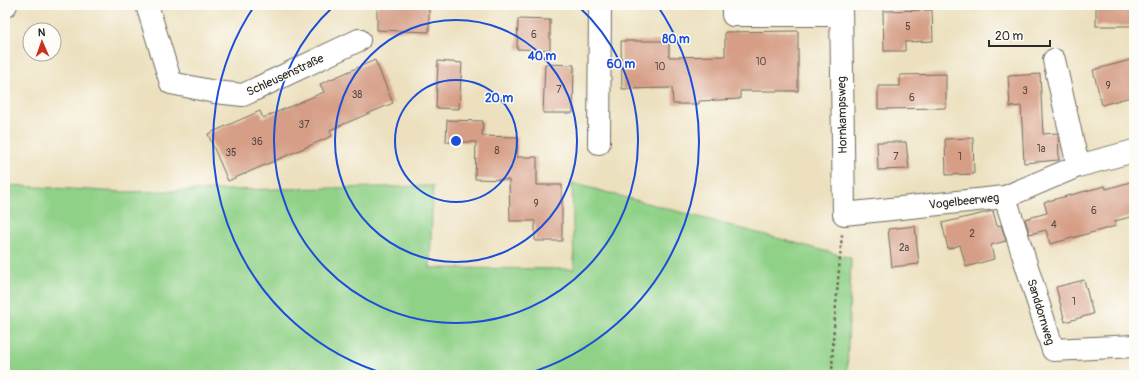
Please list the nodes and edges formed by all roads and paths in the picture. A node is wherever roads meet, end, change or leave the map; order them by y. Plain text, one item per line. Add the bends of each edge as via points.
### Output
1 (147, 5) edge
2 (600, 5) edge
3 (733, 5) edge
4 (841, 10) edge
5 (359, 40) dead end
6 (1054, 60) dead end
7 (600, 143) dead end
8 (1134, 151) edge
9 (1078, 166) junction
10 (1005, 197) junction
11 (844, 214) junction
12 (1134, 346) edge
13 (832, 375) edge

1 - 5 street, Schleusenstraße via 171,83 215,92 243,96
2 - 7 street
3 - 4 street, Hornkampsweg via 733,15
4 - 11 street, Hornkampsweg
6 - 9 street
8 - 9 street, Vogelbeerweg
9 - 10 street, Vogelbeerweg
10 - 11 street, Vogelbeerweg
10 - 12 street, Sanddornweg via 1053,350
11 - 13 path

